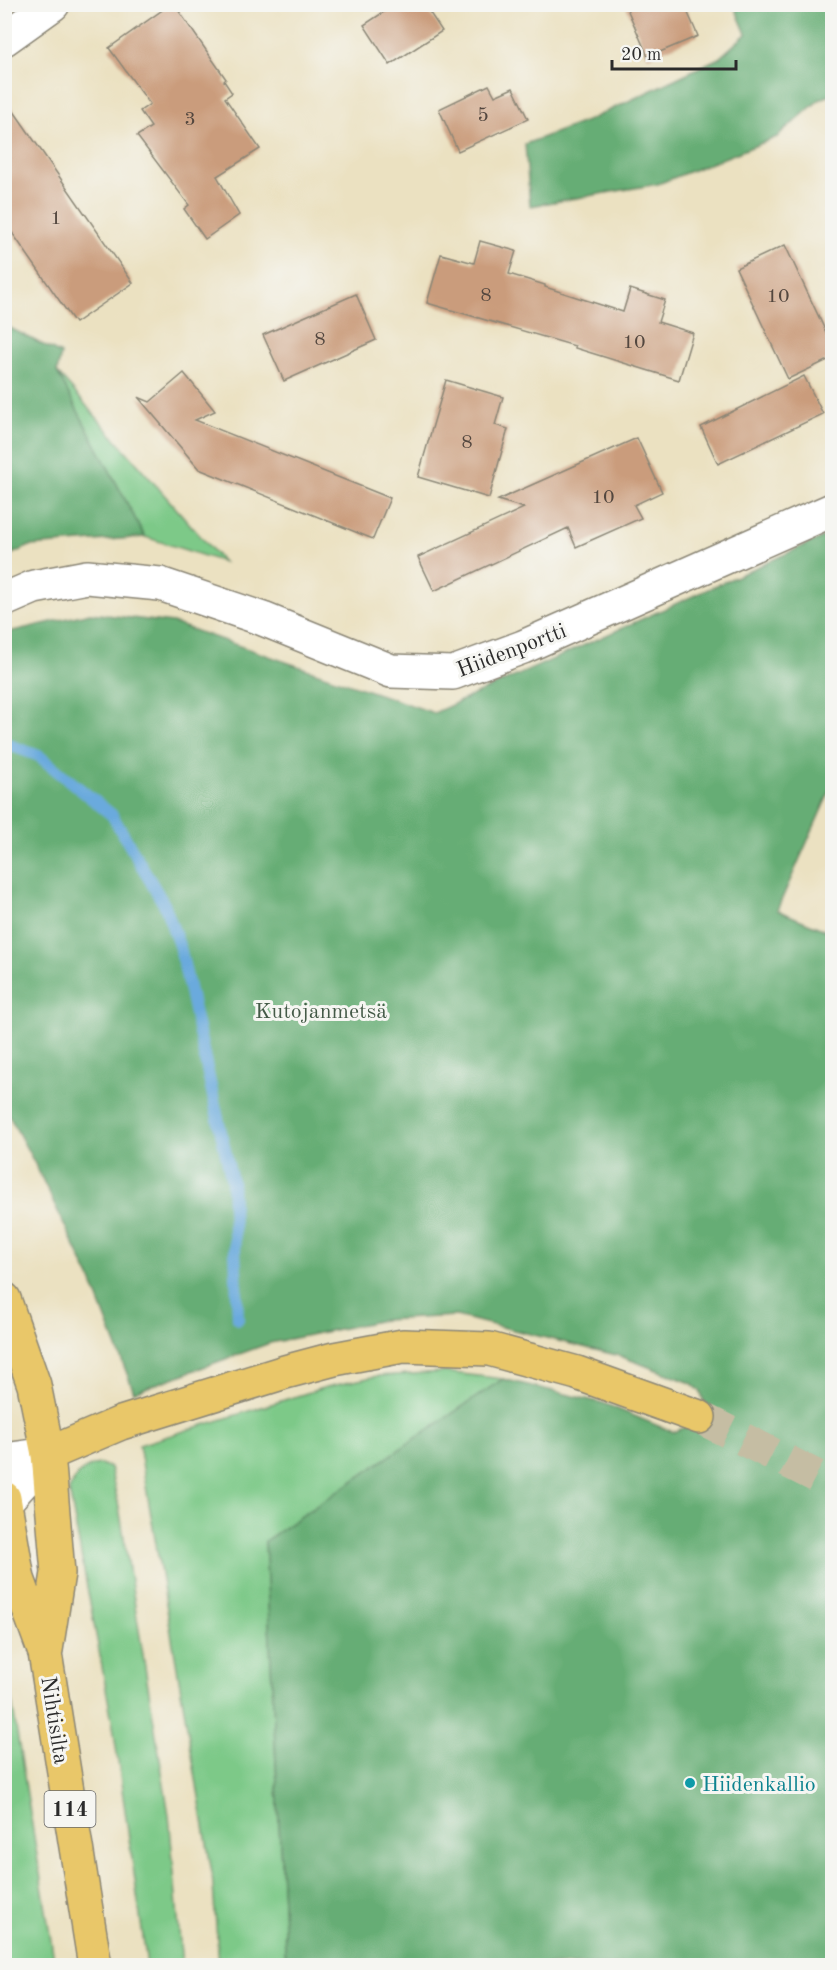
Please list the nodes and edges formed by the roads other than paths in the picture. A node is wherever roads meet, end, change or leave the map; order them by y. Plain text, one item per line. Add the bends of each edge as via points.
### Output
1 (53, 4) edge
2 (4, 39) edge
3 (832, 510) edge
4 (4, 600) edge
5 (4, 1299) edge
6 (699, 1417) tunnel mouth
7 (48, 1454) junction
8 (4, 1460) edge
9 (5, 1501) edge
10 (4, 1612) edge
11 (45, 1653) junction
12 (95, 1965) edge

1 - 2 street
3 - 4 street, Hiidenportti via 523,647 453,673 391,671 263,619 160,584 87,577 34,587
5 - 7 main road, 114 via 34,1385
6 - 7 main road via 577,1373 489,1349 403,1346 285,1372 121,1423
7 - 8 street
7 - 9 street
7 - 11 main road, Nihtisilta / 114 via 58,1573
9 - 11 main road, Nihtisilta / 114 via 18,1579
10 - 11 main road
11 - 12 main road, Nihtisilta / 114

